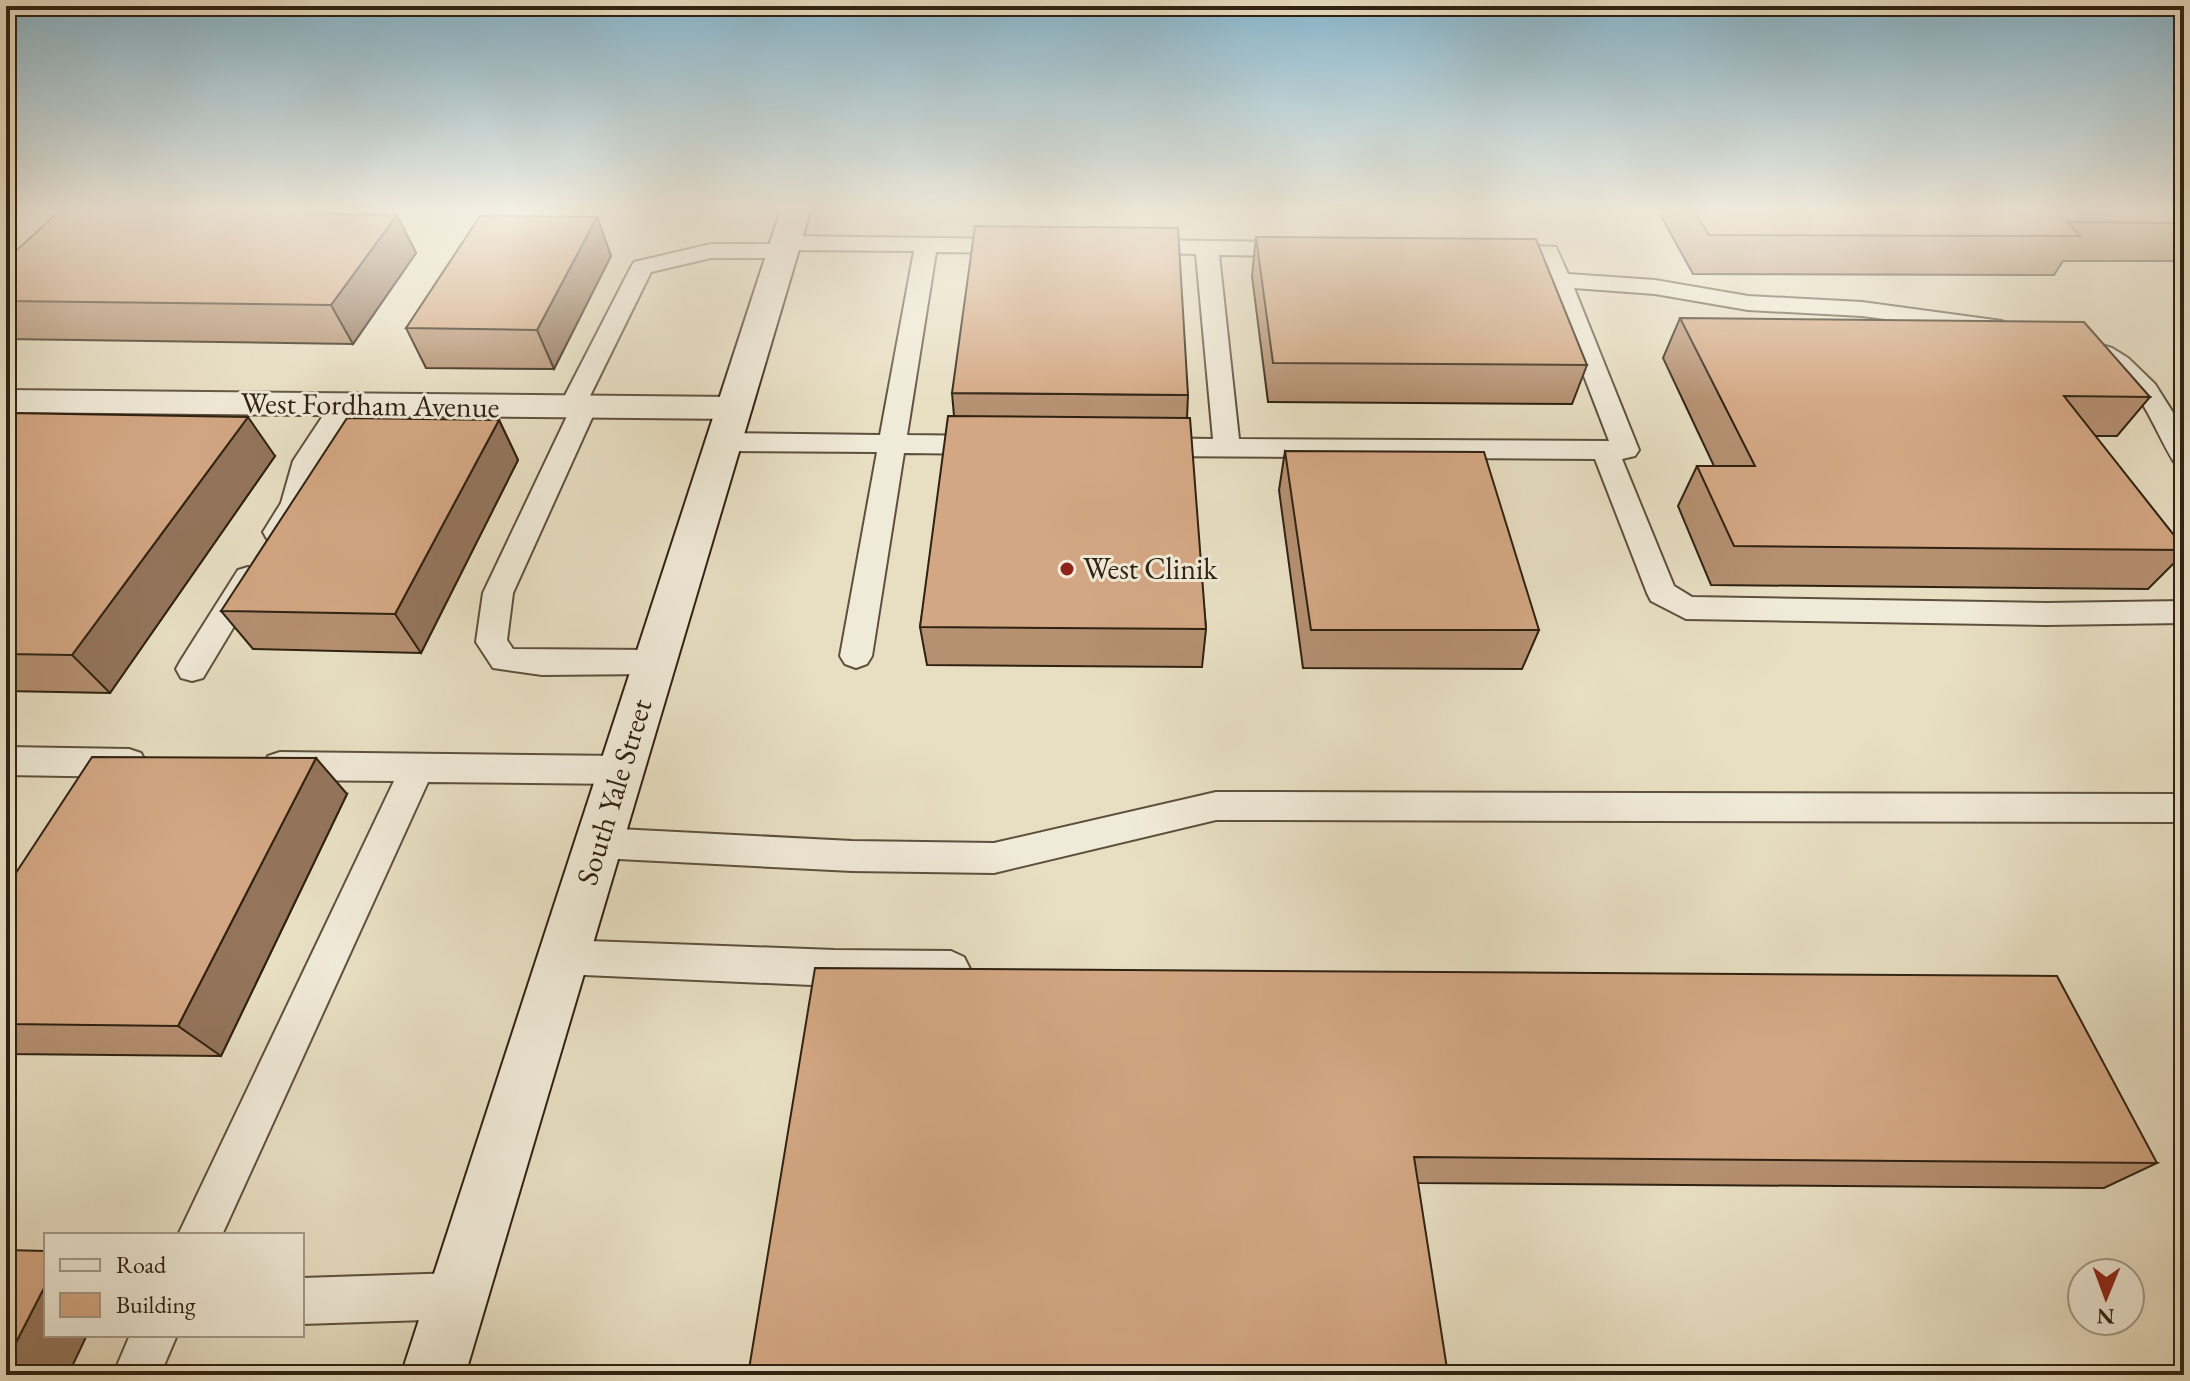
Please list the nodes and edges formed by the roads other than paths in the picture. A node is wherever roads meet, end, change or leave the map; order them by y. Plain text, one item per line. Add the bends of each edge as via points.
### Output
1 (639, 273) edge
2 (776, 273) edge
3 (921, 273) edge
4 (1210, 273) edge
5 (1556, 273) edge
6 (1559, 280) junction
7 (2012, 328) edge
8 (2065, 342) edge
9 (6, 401) edge
10 (343, 405) junction
11 (578, 407) junction
12 (728, 425) junction
13 (891, 445) junction
14 (1008, 446) edge
15 (1133, 446) edge
16 (1227, 447) junction
17 (1605, 450) junction
18 (2184, 456) edge
19 (2184, 612) edge
20 (856, 656) dead end
21 (654, 662) junction
22 (192, 669) dead end
23 (6, 761) edge
24 (120, 763) junction
25 (167, 764) edge
26 (245, 766) edge
27 (417, 769) junction
28 (621, 770) junction
29 (95, 802) edge
30 (2177, 808) dead end
31 (599, 843) junction
32 (562, 957) junction
33 (993, 969) edge
34 (201, 1233) edge
35 (457, 1296) junction
36 (304, 1301) edge
37 (153, 1337) edge
38 (136, 1375) edge
39 (433, 1375) edge

1 - 11 lane
2 - 12 street, South Yale Street
3 - 13 lane
4 - 16 lane
5 - 6 lane
6 - 7 lane
6 - 17 lane via 1626,450
8 - 18 lane via 2092,348 2123,365 2156,401
9 - 10 street, West Fordham Avenue
10 - 11 street, West Fordham Avenue
10 - 22 lane via 307,461 295,504
11 - 12 street, West Fordham Avenue
11 - 21 lane via 498,593 491,642 504,660
12 - 13 lane
12 - 21 street, South Yale Street
13 - 14 lane
13 - 20 lane
15 - 16 lane
16 - 17 lane
17 - 19 lane via 1662,593 1686,608
21 - 28 street, South Yale Street
23 - 24 lane
24 - 25 lane
24 - 29 lane
26 - 27 lane
27 - 28 lane
27 - 34 lane
28 - 31 street, South Yale Street
30 - 31 lane via 1216,806 994,858
31 - 32 street, South Yale Street
32 - 33 lane
32 - 35 street, South Yale Street
35 - 36 lane
35 - 39 street, South Yale Street
37 - 38 lane

